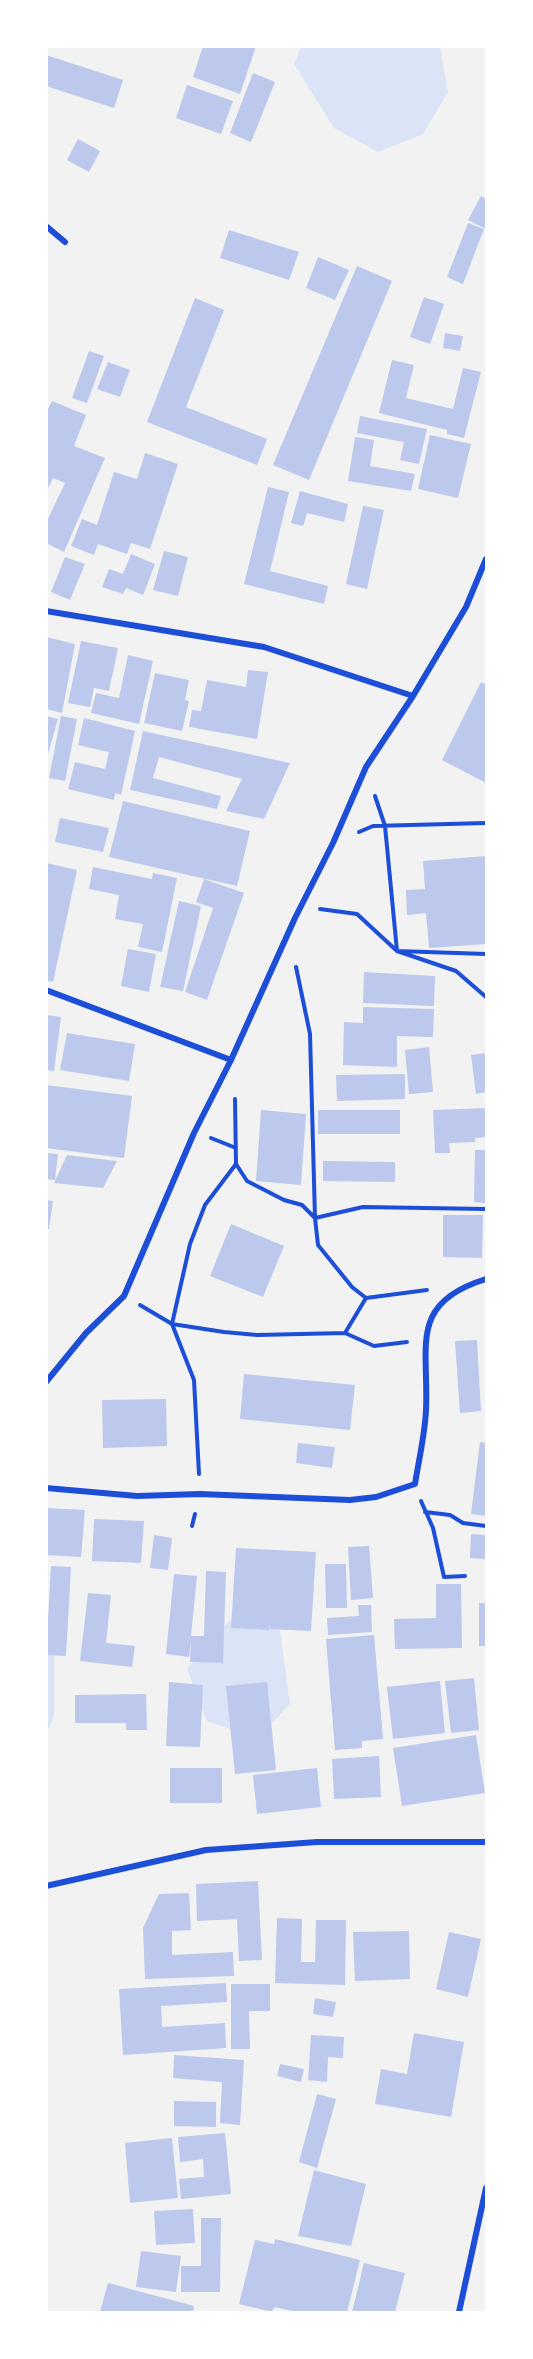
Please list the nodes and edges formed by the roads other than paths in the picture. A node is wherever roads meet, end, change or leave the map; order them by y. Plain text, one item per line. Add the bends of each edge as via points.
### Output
1 (46, 226) edge
2 (65, 242) dead end
3 (486, 559) edge
4 (46, 611) edge
5 (413, 696) junction
6 (46, 990) edge
7 (231, 1060) junction
8 (486, 1279) edge
9 (46, 1382) edge
10 (46, 1488) edge
11 (486, 1842) edge
12 (46, 1886) edge
13 (486, 2188) edge
14 (459, 2313) edge

1 - 2 street
3 - 5 street via 466,607
4 - 5 street via 264,647
5 - 7 street via 366,767
6 - 7 street
7 - 9 street via 194,1133 124,1296 86,1332
8 - 10 street via 464,1286 445,1300 428,1324 426,1413 415,1484 376,1497 350,1500 200,1494 137,1496
11 - 12 street via 317,1842 206,1850
13 - 14 street

